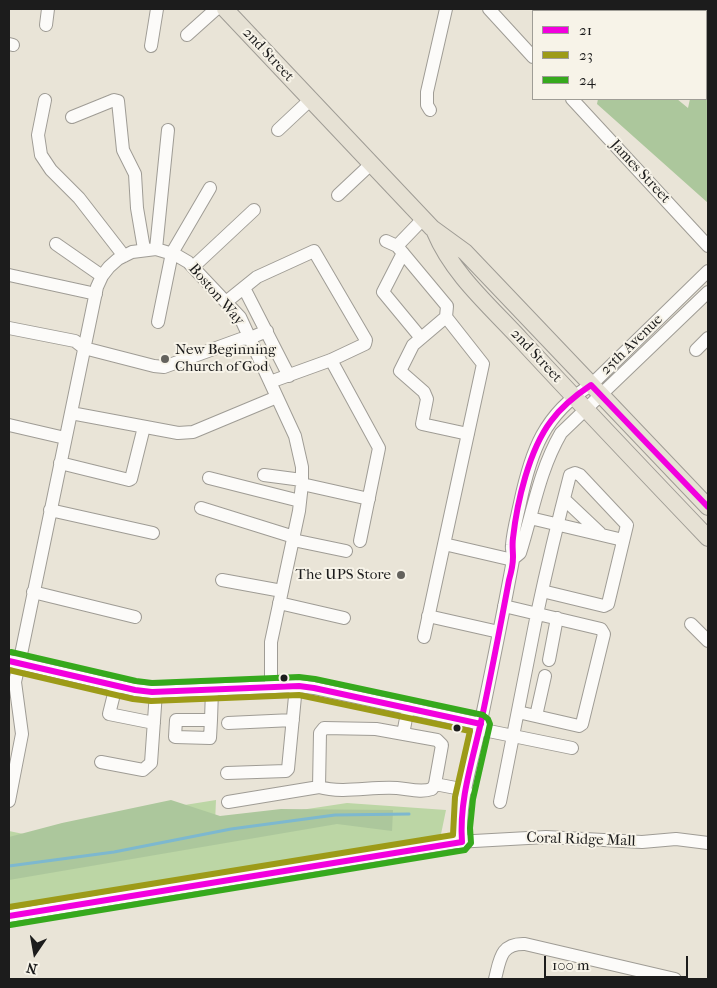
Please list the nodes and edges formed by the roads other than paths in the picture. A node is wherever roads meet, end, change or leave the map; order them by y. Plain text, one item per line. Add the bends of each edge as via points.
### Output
1 (48, 9) edge
2 (157, 9) edge
3 (216, 9) edge
4 (224, 9) edge
5 (446, 9) edge
6 (489, 9) edge
7 (46, 25) dead end
8 (187, 35) dead end
9 (151, 46) dead end
10 (532, 56) edge
11 (45, 100) dead end
12 (310, 100) junction
13 (573, 100) edge
14 (430, 110) dead end
15 (72, 117) dead end
16 (168, 130) dead end
17 (278, 130) dead end
18 (371, 164) junction
19 (210, 188) dead end
20 (338, 195) dead end
21 (254, 210) dead end
22 (423, 219) junction
23 (435, 232) junction
24 (56, 244) dead end
25 (708, 246) edge
26 (395, 247) junction
27 (150, 249) junction
28 (172, 253) junction
29 (124, 256) junction
30 (193, 267) junction
31 (708, 272) edge
32 (9, 275) edge
33 (102, 276) junction
34 (244, 288) junction
35 (708, 292) edge
36 (96, 294) junction
37 (226, 302) junction
38 (446, 317) junction
39 (158, 322) dead end
40 (9, 328) edge
41 (267, 331) junction
42 (250, 338) junction
43 (421, 338) junction
44 (708, 338) edge
45 (84, 348) junction
46 (696, 350) dead end
47 (331, 360) junction
48 (289, 376) junction
49 (270, 382) junction
50 (596, 390) junction
51 (573, 396) junction
52 (277, 397) junction
53 (585, 409) junction
54 (71, 413) junction
55 (9, 425) edge
56 (144, 427) junction
57 (468, 434) junction
58 (65, 438) junction
59 (60, 463) junction
60 (264, 475) dead end
61 (209, 478) dead end
62 (302, 482) junction
63 (369, 499) junction
64 (564, 499) junction
65 (300, 501) junction
66 (201, 508) dead end
67 (708, 508) edge
68 (50, 510) junction
69 (530, 518) junction
70 (557, 524) junction
71 (153, 533) dead end
72 (602, 534) junction
73 (708, 538) edge
74 (293, 539) junction
75 (623, 540) junction
76 (360, 541) dead end
77 (444, 544) junction
78 (346, 551) dead end
79 (514, 559) junction
80 (222, 580) dead end
81 (542, 591) junction
82 (33, 592) junction
83 (281, 597) junction
84 (504, 606) junction
85 (537, 614) junction
86 (428, 616) junction
87 (135, 617) dead end
88 (344, 618) dead end
89 (557, 618) junction
90 (691, 624) dead end
91 (499, 632) junction
92 (424, 637) dead end
93 (708, 641) edge
94 (549, 660) dead end
95 (14, 663) edge
96 (545, 676) dead end
97 (116, 686) junction
98 (296, 686) junction
99 (271, 687) junction
100 (212, 690) junction
101 (156, 692) junction
102 (408, 708) junction
103 (518, 712) junction
104 (536, 716) junction
105 (211, 720) dead end
106 (293, 720) junction
107 (154, 723) junction
108 (228, 723) dead end
109 (480, 726) junction
110 (403, 734) junction
111 (513, 736) junction
112 (572, 748) dead end
113 (101, 762) dead end
114 (227, 773) dead end
115 (435, 784) junction
116 (319, 787) junction
117 (466, 790) junction
118 (9, 799) edge
119 (228, 802) dead end
120 (500, 802) dead end
121 (462, 842) junction
122 (708, 843) edge
123 (9, 916) edge
124 (495, 979) edge
125 (675, 979) edge

1 - 7 street
2 - 9 street
3 - 8 street
4 - 12 main road, 2nd Street
5 - 14 street via 427,92
6 - 10 street
11 - 29 street via 38,135 41,155
12 - 17 street
12 - 18 main road, 2nd Street
13 - 25 street, James Street
15 - 27 street via 118,101 123,150 135,174 137,208
16 - 27 street
18 - 20 street
18 - 22 main road, 2nd Street
19 - 28 street
21 - 30 street
22 - 23 main road, 2nd Street
22 - 26 street
23 - 50 main road, 2nd Street via 466,252
23 - 51 main road, 2nd Street via 459,273
24 - 33 street
26 - 38 street via 447,306
26 - 43 street via 383,292
27 - 28 street, Boston Way
27 - 29 street
28 - 30 street, Boston Way
28 - 39 street
29 - 33 street
30 - 37 street, Boston Way
31 - 50 street, 25th Avenue
32 - 36 street
33 - 36 street
34 - 37 street
34 - 41 street
34 - 47 street via 257,277 316,253 366,340 365,344
35 - 50 street, 25th Avenue
36 - 45 street
37 - 42 street, Boston Way via 240,317
38 - 43 street
38 - 57 street via 483,364
40 - 45 street via 75,341
41 - 42 street
41 - 48 street
42 - 45 street via 164,367
42 - 49 street, Boston Way
43 - 57 street via 400,371 424,392 427,399 422,424
44 - 46 street
45 - 54 street
47 - 48 street
47 - 63 street via 379,448
48 - 49 street
49 - 52 street, Boston Way
50 - 51 street, 25th Avenue
50 - 53 street, 25th Avenue
50 - 67 main road, 2nd Street
51 - 53 main road, 2nd Street
51 - 79 street, 25th Avenue via 538,441 528,467 512,546
52 - 56 street via 193,432 178,433
52 - 62 street, Boston Way via 295,436
53 - 69 street, 25th Avenue via 561,434 550,452
53 - 73 main road, 2nd Street
54 - 56 street
54 - 58 street
55 - 58 street
56 - 59 street via 132,479
57 - 77 street
58 - 59 street
59 - 68 street
60 - 62 street
61 - 65 street
62 - 63 street
62 - 65 street, Boston Way
63 - 76 street
64 - 70 street
64 - 72 street
64 - 75 street via 570,475 580,475 627,525
65 - 74 street, Boston Way
66 - 74 street
68 - 71 street
68 - 82 street
69 - 70 street
69 - 79 street, 25th Avenue via 520,552
70 - 72 street
70 - 81 street
72 - 75 street
74 - 78 street
74 - 83 street, Boston Way
75 - 81 street via 606,606
77 - 79 street
77 - 86 street
79 - 84 street, 25th Avenue
80 - 83 street
81 - 85 street
82 - 87 street
82 - 95 street
83 - 88 street
83 - 99 street, Boston Way via 271,642
84 - 85 street
84 - 91 street, 25th Avenue
85 - 89 street
85 - 103 street
86 - 91 street
86 - 92 street
89 - 94 street
89 - 104 street via 601,629 604,634 582,724 578,726
90 - 93 street
91 - 109 street, 25th Avenue
95 - 97 street
95 - 118 street via 22,734
96 - 104 street
97 - 101 street
97 - 107 street via 110,714
98 - 99 street
98 - 102 street
98 - 106 street
99 - 100 street
100 - 101 street
100 - 105 street
101 - 107 street
102 - 109 street
102 - 110 street
103 - 104 street
103 - 111 street
106 - 108 street
106 - 114 street via 286,771
107 - 113 street via 152,763 143,770
109 - 111 street
109 - 117 street, 25th Avenue
110 - 115 street via 441,742
110 - 116 street via 376,729 321,730
111 - 112 street
111 - 120 street
115 - 116 street via 432,789 420,791
115 - 117 street
116 - 119 street
117 - 121 street, 25th Avenue
121 - 122 street, Coral Ridge Mall via 554,837
121 - 123 street, Coral Ridge Mall
124 - 125 street via 504,951 516,944

